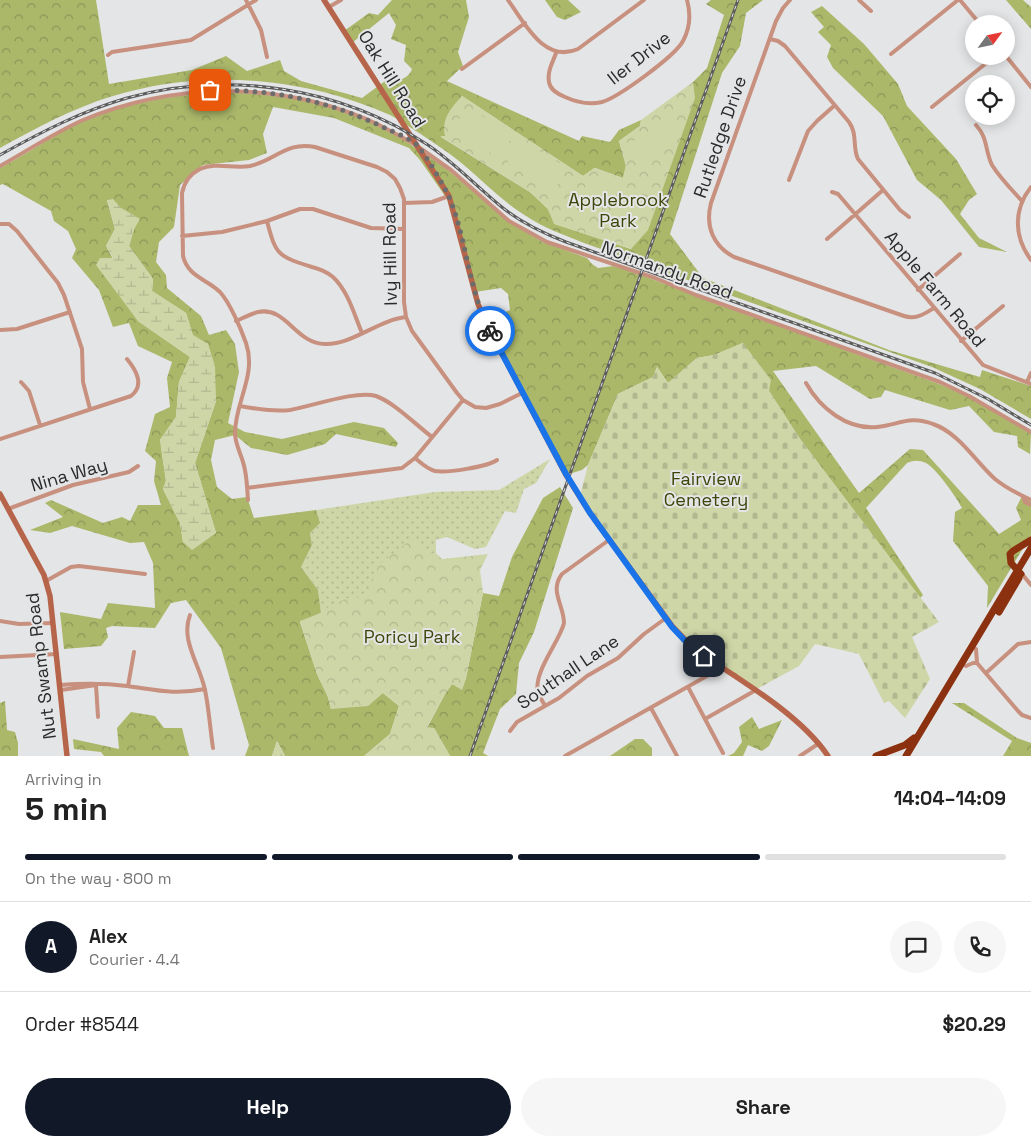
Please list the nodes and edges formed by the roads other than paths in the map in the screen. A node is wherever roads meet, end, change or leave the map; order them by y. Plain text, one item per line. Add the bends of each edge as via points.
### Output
1 (256, 0) edge
2 (324, 0) edge
3 (341, 0) edge
4 (508, 0) edge
5 (644, 0) edge
6 (687, 0) edge
7 (790, 0) edge
8 (860, 0) edge
9 (959, 0) edge
10 (248, 2) edge
11 (329, 7) junction
12 (871, 11) dead end
13 (972, 15) edge
14 (525, 23) junction
15 (770, 39) junction
16 (556, 53) junction
17 (890, 54) dead end
18 (108, 55) dead end
19 (267, 57) dead end
20 (984, 65) edge
21 (1013, 65) edge
22 (462, 69) dead end
23 (1031, 87) edge
24 (835, 105) junction
25 (932, 107) dead end
26 (976, 125) dead end
27 (417, 145) junction
28 (0, 166) edge
29 (789, 180) dead end
30 (1031, 188) edge
31 (884, 190) junction
32 (832, 192) dead end
33 (449, 196) junction
34 (1022, 201) junction
35 (404, 203) junction
36 (855, 214) junction
37 (909, 217) dead end
38 (267, 221) junction
39 (0, 224) edge
40 (404, 229) junction
41 (182, 236) junction
42 (827, 239) dead end
43 (960, 254) dead end
44 (1031, 260) edge
45 (918, 290) junction
46 (1003, 306) dead end
47 (934, 308) junction
48 (70, 312) junction
49 (406, 317) junction
50 (236, 321) junction
51 (0, 330) edge
52 (362, 332) junction
53 (961, 341) junction
54 (127, 359) dead end
55 (1031, 373) edge
56 (21, 382) dead end
57 (806, 383) dead end
58 (1029, 383) edge
59 (522, 393) junction
60 (463, 400) junction
61 (240, 406) junction
62 (90, 409) junction
63 (40, 425) junction
64 (1031, 432) edge
65 (432, 437) junction
66 (0, 439) edge
67 (415, 458) junction
68 (497, 460) dead end
69 (138, 466) dead end
70 (247, 488) junction
71 (0, 494) edge
72 (1023, 496) junction
73 (248, 500) dead end
74 (1031, 500) edge
75 (1031, 505) edge
76 (8, 509) junction
77 (609, 540) junction
78 (1031, 540) edge
79 (1031, 548) edge
80 (1031, 558) edge
81 (1020, 573) junction
82 (144, 574) dead end
83 (46, 581) junction
84 (1031, 585) edge
85 (190, 615) dead end
86 (666, 618) junction
87 (0, 621) edge
88 (53, 623) junction
89 (1031, 642) edge
90 (976, 649) junction
91 (134, 652) dead end
92 (57, 654) junction
93 (0, 656) edge
94 (978, 663) junction
95 (966, 666) junction
96 (721, 668) junction
97 (986, 673) junction
98 (96, 685) junction
99 (128, 686) junction
100 (60, 687) junction
101 (688, 687) junction
102 (205, 689) junction
103 (756, 690) junction
104 (545, 706) junction
105 (651, 708) junction
106 (98, 718) dead end
107 (1031, 718) edge
108 (704, 719) junction
109 (923, 728) junction
110 (510, 731) dead end
111 (818, 744) junction
112 (213, 748) dead end
113 (723, 753) dead end
114 (826, 755) edge
115 (67, 756) edge
116 (564, 756) edge
117 (677, 756) edge
118 (800, 756) edge
119 (876, 756) edge
120 (906, 756) edge
121 (911, 756) edge

1 - 10 street
2 - 11 street, Oak Hill Road
3 - 11 street
4 - 14 street
5 - 16 street via 578,49
6 - 16 street, Iler Drive via 690,22 681,44 607,100 583,103 560,95 552,88 549,74
7 - 15 street, Rutledge Drive via 780,13
8 - 12 street
9 - 13 street
9 - 17 street
10 - 18 street via 191,40
10 - 19 street via 261,30
11 - 27 street, Oak Hill Road
14 - 16 street via 539,42
14 - 22 street
15 - 24 street via 785,46
15 - 47 street, Rutledge Drive via 711,204 708,220 714,239 734,256 904,316 916,318
20 - 25 street
21 - 23 street
24 - 29 street via 808,131
24 - 31 street via 853,130 858,159
26 - 34 street via 985,139 992,164
27 - 28 street, Normandy Road via 371,121 319,102 257,92 210,90 165,96 113,109 67,128
27 - 33 street, Oak Hill Road
27 - 64 street, Normandy Road via 509,221 547,242 656,278 940,382
30 - 34 street
31 - 36 street
31 - 37 street
32 - 36 street, Apple Farm Road via 838,194
33 - 35 street via 432,202
33 - 59 street, Oak Hill Road via 482,314
34 - 44 street via 1017,218 1019,237
35 - 40 street, Ivy Hill Road
35 - 41 street, Ivy Hill Road via 398,183 382,169 315,147 296,146 253,166 210,166 194,173 182,193
36 - 42 street
36 - 45 street, Apple Farm Road
38 - 40 street via 307,208 371,228
38 - 41 street via 213,234
38 - 52 street via 279,253 326,272 340,285
39 - 48 street via 9,224 22,236 58,283
40 - 49 street, Ivy Hill Road
41 - 50 street, Ivy Hill Road via 187,267 220,293
43 - 45 street
45 - 47 street, Apple Farm Road
46 - 53 street
47 - 53 street, Apple Farm Road
48 - 51 street via 17,329
48 - 62 street via 82,349 83,382
49 - 52 street
49 - 60 street, Ivy Hill Road via 415,335
50 - 52 street via 256,312 269,312 283,318 306,339 323,344 339,342
50 - 61 street, Ivy Hill Road via 246,342 250,365
53 - 58 street, Apple Farm Road via 985,367
54 - 62 street via 139,380 136,392
55 - 58 street
56 - 63 street via 29,391
57 - 72 street via 827,408 851,423 878,427 900,421 923,420 943,428 994,478
59 - 60 street via 486,408
59 - 77 street, Oak Hill Road via 566,474
60 - 65 street
61 - 65 street via 288,410 369,395 389,403
61 - 70 street, Ivy Hill Road via 234,435 244,464
62 - 63 street
63 - 66 street
65 - 67 street
67 - 68 street via 438,471 486,466
67 - 70 street via 398,470
69 - 76 street, Nina Way via 129,472 72,485
70 - 73 street, Ivy Hill Road
71 - 76 street, Nut Swamp Road
72 - 74 street
72 - 75 street
76 - 83 street, Nut Swamp Road
77 - 86 street, Oak Hill Road
77 - 104 street via 558,580 556,593 564,623 538,683 538,692
78 - 81 highway via 1010,554 1010,561
79 - 81 highway
80 - 81 highway
81 - 84 street
81 - 90 highway
81 - 109 highway
82 - 83 street via 79,566 70,567
83 - 88 street, Nut Swamp Road
85 - 102 street via 187,634
86 - 96 street, Oak Hill Road via 688,644
86 - 104 street, Southall Lane via 618,658
87 - 88 street
88 - 92 street, Nut Swamp Road
89 - 97 street via 1018,644
90 - 94 street
90 - 95 highway
91 - 99 street
92 - 93 street
92 - 100 street, Nut Swamp Road
94 - 95 street
94 - 97 street
95 - 121 highway
96 - 101 street
96 - 103 street, Oak Hill Road
97 - 107 street via 1018,711
98 - 99 street
98 - 100 street
98 - 106 street
99 - 102 street via 173,693
100 - 115 street, Nut Swamp Road
101 - 105 street
101 - 108 street
102 - 112 street
103 - 108 street
103 - 111 street, Oak Hill Road
104 - 110 street, Southall Lane via 517,722
105 - 116 street
105 - 117 street
108 - 113 street
109 - 119 highway via 905,745
109 - 120 highway
111 - 114 street, Oak Hill Road
111 - 118 street

